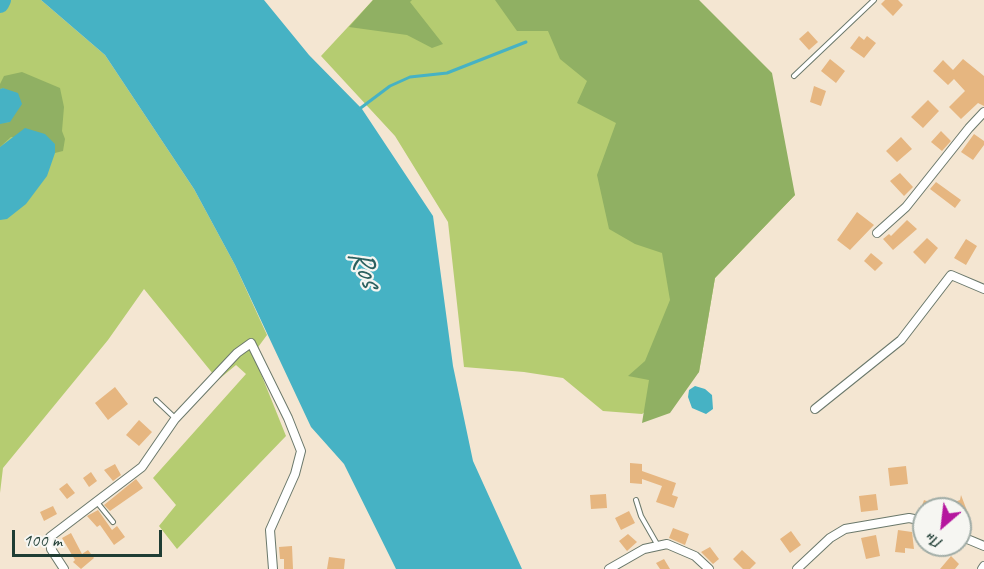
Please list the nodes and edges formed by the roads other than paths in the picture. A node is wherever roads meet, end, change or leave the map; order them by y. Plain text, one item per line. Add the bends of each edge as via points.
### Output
1 (874, 0) edge
2 (794, 76) dead end
3 (984, 112) edge
4 (877, 233) dead end
5 (984, 289) edge
6 (156, 400) dead end
7 (815, 409) dead end
8 (176, 419) junction
9 (636, 500) dead end
10 (96, 501) junction
11 (912, 519) edge
12 (113, 522) dead end
13 (657, 544) junction
14 (64, 569) edge
15 (273, 569) edge
16 (609, 569) edge
17 (709, 569) edge
18 (797, 569) edge

1 - 2 lane
3 - 4 street via 906,207
5 - 7 street via 951,275 901,340
6 - 8 lane
8 - 10 street via 142,467
8 - 15 street via 251,343 301,451 270,530
9 - 13 lane
10 - 12 lane
10 - 14 street via 50,537 51,549
11 - 18 street via 845,529
13 - 16 street
13 - 17 street via 682,549

